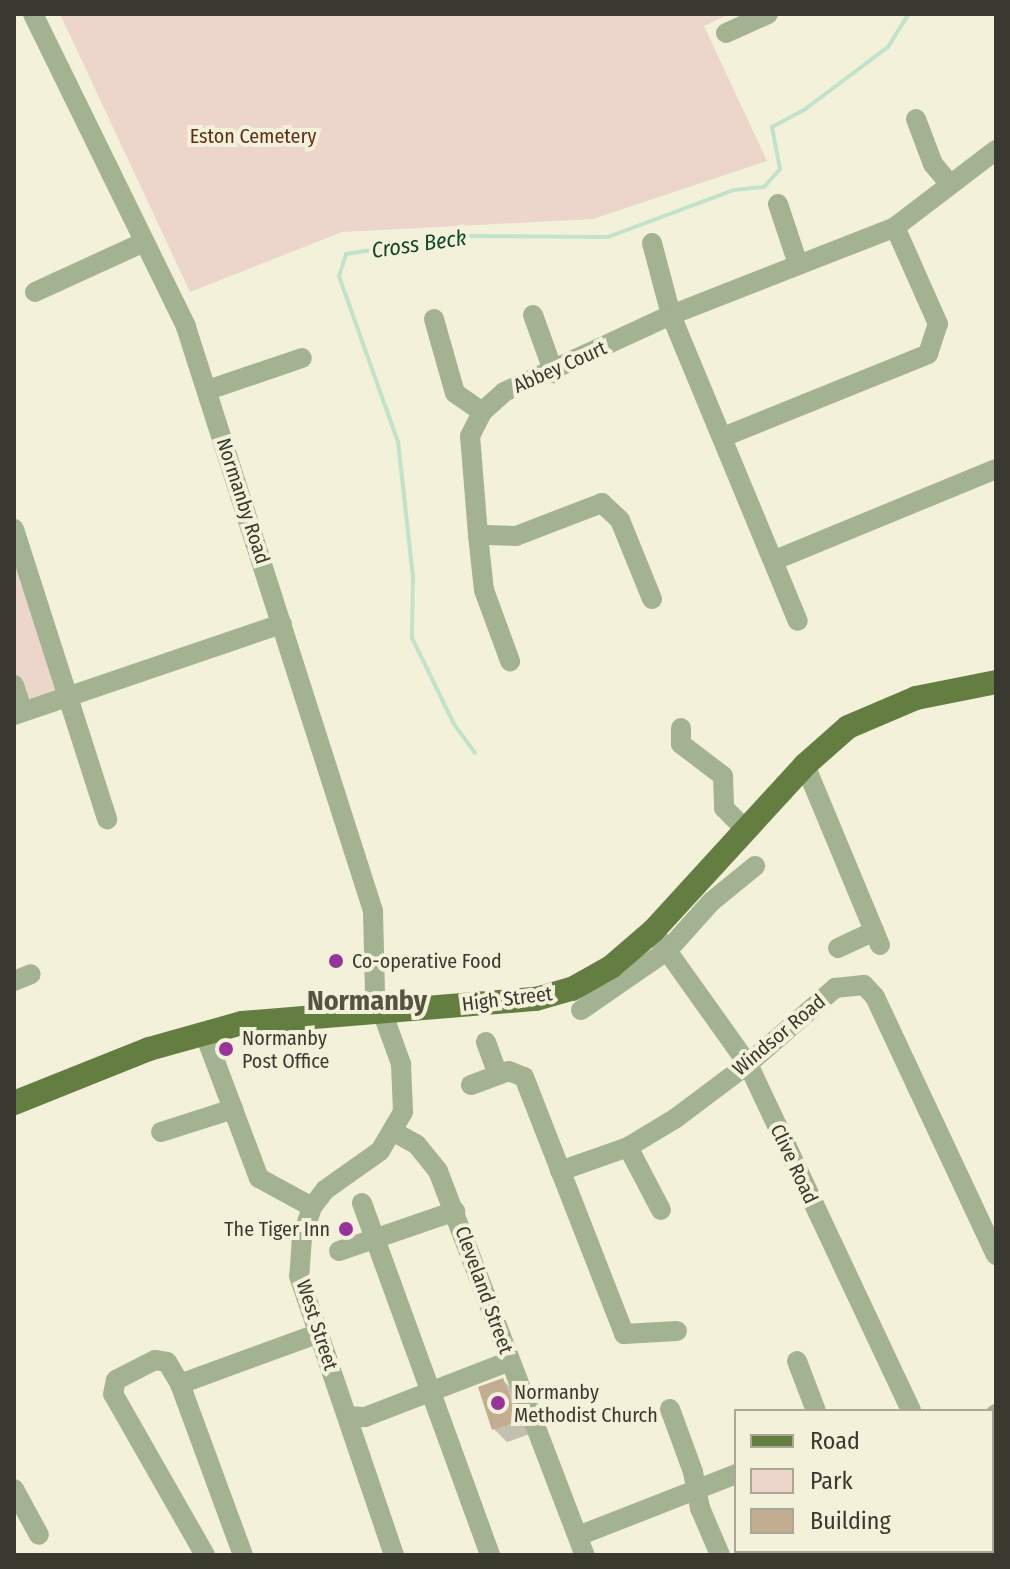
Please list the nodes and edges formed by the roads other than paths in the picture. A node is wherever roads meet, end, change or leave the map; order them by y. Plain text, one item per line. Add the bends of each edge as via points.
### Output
1 (33, 14) edge
2 (768, 14) edge
3 (726, 33) dead end
4 (916, 119) dead end
5 (996, 150) edge
6 (949, 183) junction
7 (778, 204) dead end
8 (895, 227) junction
9 (144, 242) junction
10 (652, 243) dead end
11 (798, 264) junction
12 (35, 292) dead end
13 (533, 315) dead end
14 (671, 315) junction
15 (434, 319) dead end
16 (302, 358) dead end
17 (554, 373) junction
18 (208, 390) junction
19 (482, 412) junction
20 (723, 437) junction
21 (996, 469) edge
22 (14, 529) edge
23 (478, 535) junction
24 (775, 560) junction
25 (652, 599) dead end
26 (798, 621) dead end
27 (282, 624) junction
28 (510, 661) dead end
29 (996, 682) edge
30 (14, 685) edge
31 (68, 697) junction
32 (18, 713) edge
33 (681, 728) dead end
34 (805, 765) junction
35 (107, 819) dead end
36 (746, 830) junction
37 (755, 866) dead end
38 (661, 940) junction
39 (838, 948) dead end
40 (581, 1010) dead end
41 (381, 1011) junction
42 (204, 1032) junction
43 (486, 1042) dead end
44 (748, 1064) junction
45 (504, 1073) junction
46 (471, 1085) dead end
47 (14, 1103) edge
48 (233, 1109) junction
49 (161, 1132) dead end
50 (394, 1132) junction
51 (628, 1147) junction
52 (560, 1171) junction
53 (362, 1203) dead end
54 (312, 1207) junction
55 (661, 1210) dead end
56 (455, 1211) junction
57 (374, 1238) junction
58 (339, 1251) dead end
59 (996, 1255) edge
60 (677, 1331) dead end
61 (317, 1334) junction
62 (510, 1361) junction
63 (797, 1361) dead end
64 (180, 1384) junction
65 (428, 1392) junction
66 (670, 1409) dead end
67 (815, 1409) edge
68 (903, 1409) edge
69 (357, 1416) junction
70 (734, 1475) edge
71 (14, 1489) edge
72 (697, 1490) junction
73 (39, 1535) dead end
74 (581, 1546) edge
75 (205, 1555) edge
76 (243, 1555) edge
77 (394, 1555) edge
78 (490, 1555) edge
79 (720, 1555) edge

1 - 9 street, Normanby Road
2 - 3 street
4 - 6 street via 933,164
5 - 6 street, Abbey Court
6 - 8 street, Abbey Court
7 - 11 street
8 - 11 street, Abbey Court
8 - 20 street via 938,324 928,354
9 - 12 street
9 - 18 street, Normanby Road via 186,327
10 - 14 street
11 - 14 street, Abbey Court
13 - 17 street
14 - 17 street, Abbey Court
14 - 20 street
15 - 19 street via 455,393
16 - 18 street
17 - 19 street, Abbey Court via 504,392
18 - 27 street, Normanby Road
19 - 23 street via 470,436
20 - 24 street
21 - 24 street
22 - 31 street
23 - 25 street via 516,536 602,503 620,520
23 - 28 street via 484,590
24 - 26 street
27 - 31 street
27 - 41 street, Normanby Road via 364,876 376,932 375,992
29 - 34 main road, High Street via 877,710
30 - 32 street
31 - 32 street
31 - 35 street
33 - 36 street via 681,744 723,776 724,808
34 - 36 main road, High Street
34 - 39 street via 877,938
36 - 38 main road, High Street
37 - 38 street
38 - 40 street
38 - 41 main road, High Street via 572,989 536,999
38 - 44 street, Clive Road
41 - 42 main road, High Street via 280,1018
41 - 50 street, Normanby Road via 406,1092
42 - 47 main road, High Street
42 - 48 street
43 - 45 street
44 - 51 street, Windsor Road
44 - 59 street, Windsor Road via 835,988 864,985 875,997
44 - 68 street, Clive Road
45 - 46 street
45 - 52 street via 524,1077
48 - 49 street
48 - 54 street via 259,1178
50 - 54 street via 380,1151 325,1190
50 - 56 street, Cleveland Street via 428,1154
51 - 52 street, Windsor Road
51 - 55 street
52 - 60 street via 624,1334
53 - 57 street
54 - 61 street, West Street via 302,1237 299,1276
56 - 57 street
56 - 62 street, Cleveland Street
57 - 58 street
57 - 65 street
61 - 64 street
61 - 69 street, West Street
62 - 65 street
62 - 74 street, Cleveland Street
63 - 67 street
64 - 75 street via 167,1362 155,1360 116,1380 113,1394
64 - 76 street
65 - 69 street
65 - 78 street
66 - 72 street
69 - 77 street, West Street
70 - 72 street
71 - 73 street
72 - 74 street
72 - 79 street

